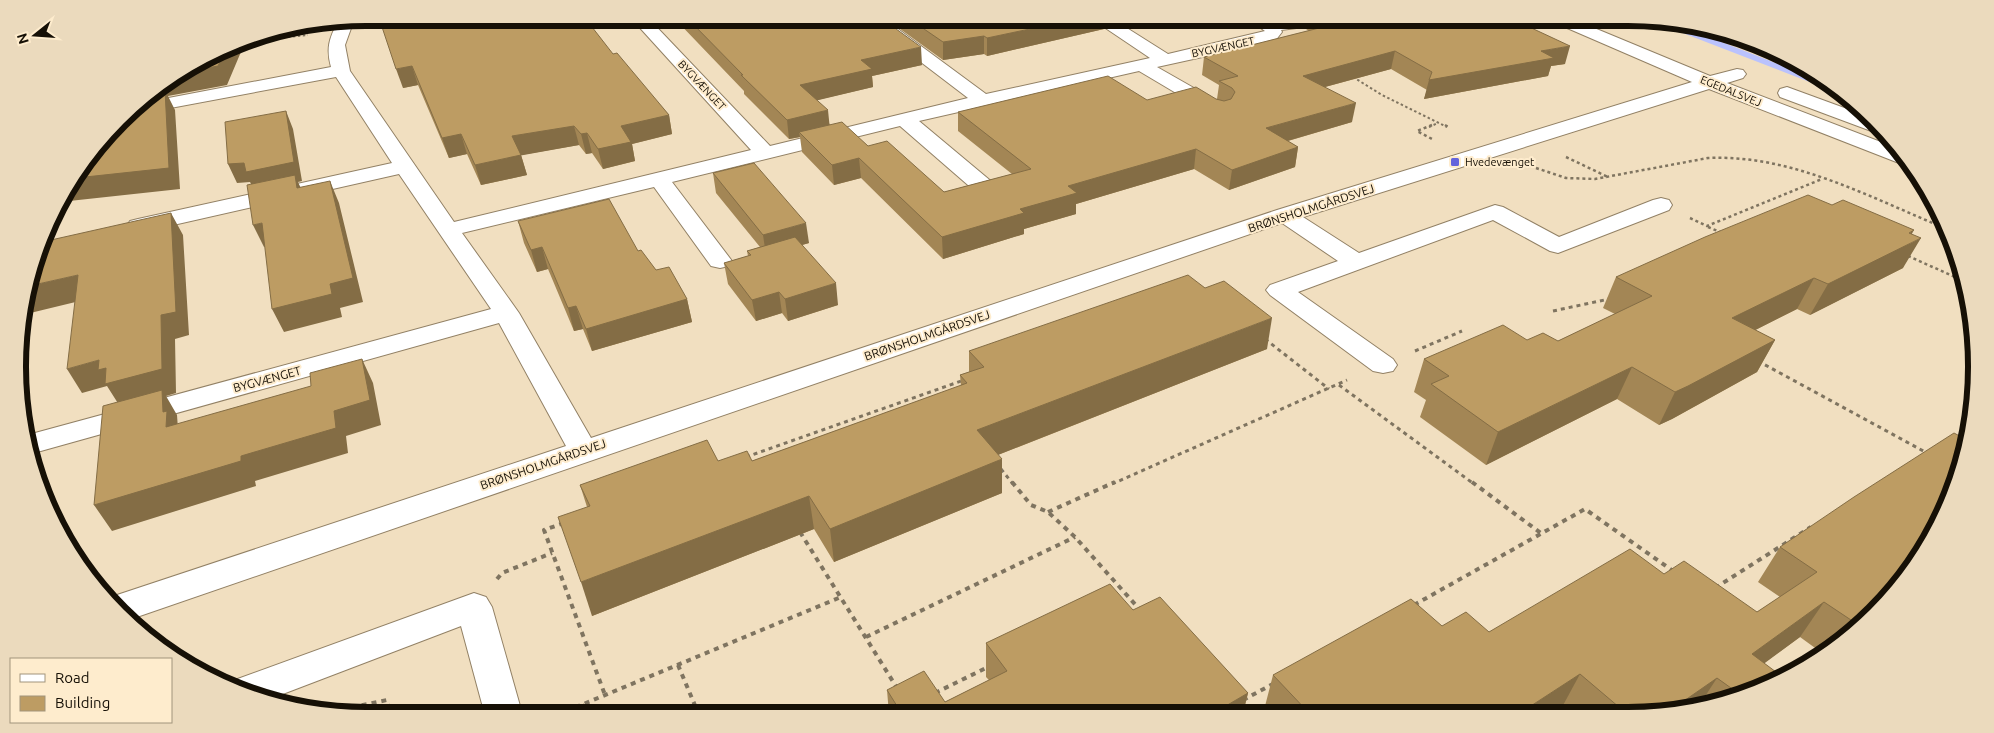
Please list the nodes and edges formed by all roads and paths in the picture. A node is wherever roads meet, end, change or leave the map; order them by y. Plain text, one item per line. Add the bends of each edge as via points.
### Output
1 (646, 26) edge
2 (884, 26) edge
3 (1113, 26) edge
4 (1268, 26) edge
5 (1579, 26) edge
6 (1617, 26) edge
7 (343, 27) edge
8 (1657, 42) dead end
9 (1165, 60) junction
10 (1141, 65) junction
11 (341, 71) junction
12 (1709, 73) junction
13 (1737, 74) joint
14 (1349, 75) edge
15 (1755, 81) dead end
16 (1773, 88) dead end
17 (983, 100) junction
18 (146, 107) edge
19 (1221, 112) edge
20 (904, 119) junction
21 (1863, 121) edge
22 (1439, 123) junction
23 (1450, 128) dead end
24 (1434, 140) dead end
25 (765, 153) junction
26 (1893, 154) edge
27 (1565, 157) dead end
28 (405, 166) junction
29 (1532, 166) dead end
30 (1608, 177) junction
31 (659, 179) junction
32 (1823, 179) junction
33 (984, 188) edge
34 (1661, 205) joint
35 (1285, 215) junction
36 (1937, 225) edge
37 (1707, 226) junction
38 (448, 230) junction
39 (116, 231) edge
40 (1723, 234) edge
41 (1902, 254) edge
42 (720, 261) dead end
43 (1356, 262) junction
44 (1956, 277) edge
45 (1611, 298) dead end
46 (1552, 311) dead end
47 (506, 312) junction
48 (1462, 331) dead end
49 (1258, 334) edge
50 (1756, 360) edge
51 (1383, 365) junction
52 (972, 377) edge
53 (1338, 384) junction
54 (1329, 389) junction
55 (935, 390) junction
56 (940, 396) edge
57 (35, 443) edge
58 (1934, 448) edge
59 (584, 451) junction
60 (1927, 452) junction
61 (751, 456) junction
62 (1919, 458) edge
63 (742, 459) edge
64 (756, 463) edge
65 (999, 467) edge
66 (1048, 512) junction
67 (572, 520) edge
68 (795, 525) edge
69 (1812, 526) edge
70 (1542, 534) junction
71 (1075, 537) junction
72 (552, 553) junction
73 (1681, 577) edge
74 (1713, 589) edge
75 (841, 598) junction
76 (1130, 599) junction
77 (1121, 604) edge
78 (126, 606) edge
79 (474, 607) junction
80 (1411, 607) edge
81 (1143, 614) edge
82 (866, 637) junction
83 (997, 663) edge
84 (678, 665) junction
85 (1280, 680) edge
86 (255, 688) edge
87 (898, 690) edge
88 (605, 695) junction
89 (926, 697) edge
90 (1236, 704) edge
91 (362, 707) edge
92 (388, 707) edge
93 (501, 707) edge
94 (576, 707) edge
95 (696, 707) edge

1 - 25 street, BYGVÆNGET
2 - 17 street
3 - 9 street
4 - 9 street, BYGVÆNGET via 1274,32 1269,36
5 - 12 street, EGEDALSVEJ
6 - 8 street
7 - 11 street via 335,51
9 - 10 street, BYGVÆNGET
10 - 17 street, BYGVÆNGET
10 - 19 street
11 - 18 street
11 - 28 street
12 - 13 street, BRØNSHOLMGÅRDSVEJ
12 - 26 street, EGEDALSVEJ
12 - 35 street, BRØNSHOLMGÅRDSVEJ
13 - 15 street, EGEDALSVEJ
14 - 22 path
16 - 21 street, EGEDALSVEJ
17 - 20 street, BYGVÆNGET
20 - 25 street, BYGVÆNGET
20 - 33 street
22 - 23 path
22 - 24 path via 1417,131
25 - 31 street, BYGVÆNGET
27 - 30 path
28 - 38 street
28 - 39 street
29 - 30 path via 1576,179
30 - 32 path via 1697,159 1727,157 1763,162
31 - 38 street, BYGVÆNGET
31 - 42 street
32 - 36 path
32 - 37 path
34 - 37 path
34 - 43 street via 1558,246 1495,212
35 - 43 street
35 - 59 street, BRØNSHOLMGÅRDSVEJ
37 - 40 path
38 - 47 street
41 - 44 path
43 - 51 street via 1279,290
45 - 46 path
47 - 57 street, BYGVÆNGET
47 - 59 street
48 - 51 path
49 - 54 path
50 - 60 path
51 - 53 path
52 - 55 path
53 - 54 path
53 - 70 path
54 - 66 path
55 - 56 path
55 - 61 path
58 - 60 path
59 - 78 street, BRØNSHOLMGÅRDSVEJ
60 - 62 path
61 - 63 path
61 - 64 path
65 - 66 path via 1031,506
66 - 71 path
67 - 72 path via 544,530
68 - 75 path
69 - 74 path
70 - 73 path via 1585,509
70 - 80 path
71 - 76 path
71 - 82 path
72 - 79 path via 502,573
72 - 88 path
75 - 82 path
75 - 84 path
76 - 77 path
76 - 81 path
79 - 86 street
79 - 93 street
82 - 87 path
83 - 89 path
84 - 88 path
84 - 95 path
85 - 90 path
88 - 94 path
91 - 92 path via 387,700

